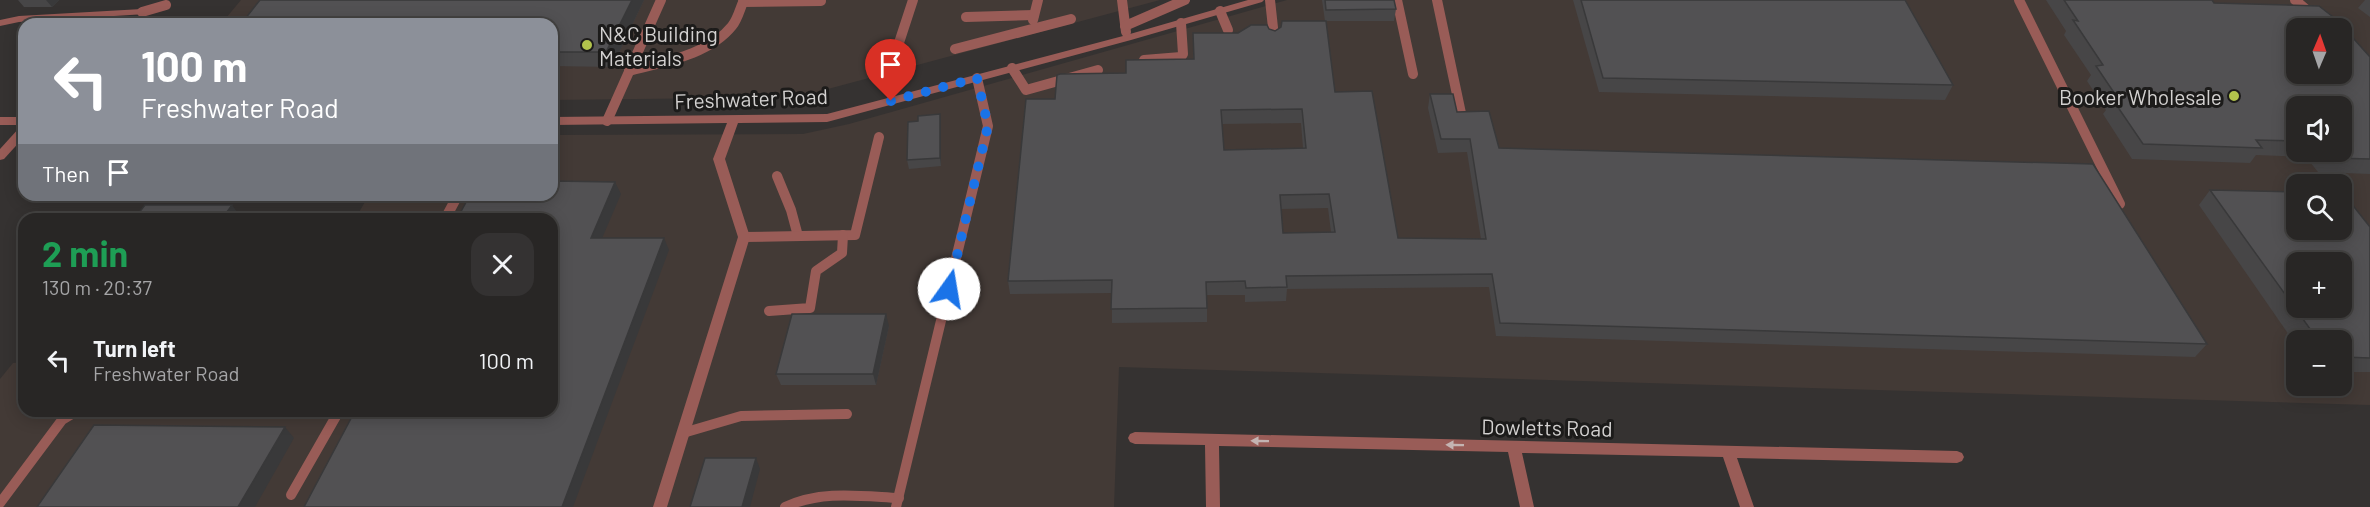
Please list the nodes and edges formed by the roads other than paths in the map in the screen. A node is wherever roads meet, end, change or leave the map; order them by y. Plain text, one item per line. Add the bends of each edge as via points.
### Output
1 (661, 0) edge
2 (913, 0) edge
3 (1038, 0) edge
4 (1122, 0) edge
5 (1185, 0) edge
6 (1259, 0) edge
7 (1270, 0) edge
8 (1397, 0) edge
9 (1437, 0) edge
10 (2019, 0) edge
11 (2295, 0) edge
12 (743, 1) edge
13 (820, 1) edge
14 (166, 5) dead end
15 (1220, 11) junction
16 (142, 12) joint
17 (1034, 15) junction
18 (966, 16) dead end
19 (37, 18) edge
20 (2316, 18) edge
21 (18, 19) edge
22 (1071, 19) dead end
23 (0, 22) edge
24 (1181, 23) junction
25 (1125, 26) junction
26 (1031, 29) junction
27 (1228, 30) edge
28 (1274, 37) edge
29 (1127, 38) junction
30 (955, 49) dead end
31 (894, 58) dead end
32 (1143, 60) edge
33 (1012, 69) junction
34 (1098, 70) dead end
35 (629, 71) junction
36 (1413, 74) dead end
37 (977, 78) junction
38 (1462, 118) edge
39 (734, 119) junction
40 (0, 121) edge
41 (18, 121) edge
42 (558, 121) edge
43 (607, 121) junction
44 (18, 136) edge
45 (879, 137) dead end
46 (0, 156) edge
47 (777, 177) dead end
48 (2120, 204) edge
49 (843, 235) junction
50 (798, 236) junction
51 (744, 237) junction
52 (770, 310) dead end
53 (847, 414) dead end
54 (67, 417) edge
55 (336, 417) edge
56 (683, 432) junction
57 (1135, 438) dead end
58 (1212, 440) junction
59 (1514, 447) junction
60 (1728, 453) junction
61 (1957, 457) dead end
62 (291, 495) dead end
63 (0, 503) edge
64 (897, 503) edge
65 (660, 507) edge
66 (785, 507) edge
67 (1213, 507) edge
68 (1527, 507) edge
69 (1747, 507) edge

1 - 35 lane
2 - 31 lane
3 - 17 lane
4 - 25 lane
5 - 25 lane
6 - 15 street, Freshwater Road
7 - 28 lane
8 - 36 lane
9 - 38 lane
10 - 48 lane
11 - 20 lane
12 - 13 lane
12 - 35 lane via 733,25 713,41 692,52
14 - 16 lane
15 - 24 street, Freshwater Road
15 - 27 lane
16 - 19 street
17 - 18 lane
17 - 26 lane
21 - 23 street
22 - 26 lane
24 - 29 street, Freshwater Road
24 - 32 lane via 1181,57
25 - 29 lane
26 - 30 lane
29 - 33 street, Freshwater Road
33 - 34 lane via 1026,90
33 - 37 street, Freshwater Road
35 - 43 lane
37 - 39 street, Freshwater Road via 827,118
37 - 64 lane via 988,126
39 - 43 street, Freshwater Road
39 - 51 street via 719,159
40 - 41 street
42 - 43 street, Freshwater Road
44 - 46 street
45 - 49 lane via 855,235
47 - 50 lane
49 - 50 lane
49 - 52 lane via 842,253 816,271 810,308
50 - 51 lane
51 - 56 street
53 - 56 lane via 741,416
54 - 63 lane
55 - 62 lane
56 - 65 street
57 - 58 street, Dowletts Road
59 -> 58 street, Dowletts Road
58 - 67 street
59 - 60 street, Dowletts Road
59 - 68 street
60 - 61 street, Dowletts Road
60 - 69 street
64 - 66 lane via 818,496

